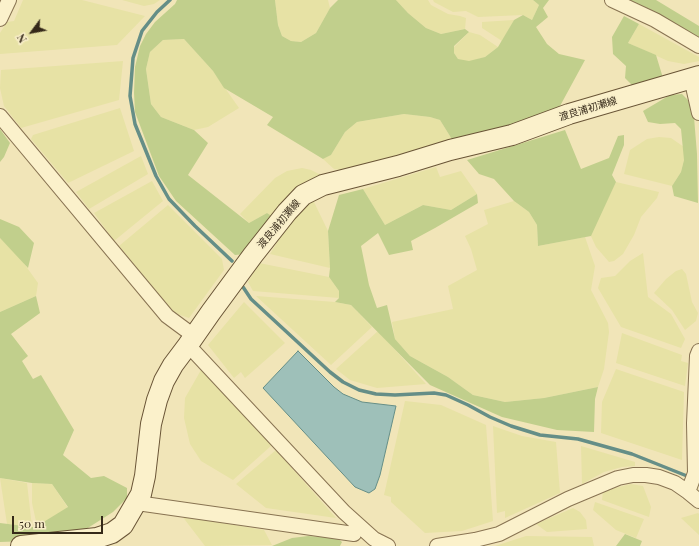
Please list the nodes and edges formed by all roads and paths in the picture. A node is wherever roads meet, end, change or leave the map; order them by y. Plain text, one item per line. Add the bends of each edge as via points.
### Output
1 (9, 0) edge
2 (612, 0) edge
3 (0, 18) edge
4 (699, 46) edge
5 (695, 77) edge
6 (699, 113) edge
7 (0, 116) edge
8 (191, 341) junction
9 (699, 351) edge
10 (688, 492) junction
11 (699, 501) edge
12 (137, 503) junction
13 (354, 536) edge
14 (21, 546) edge
15 (388, 546) edge
16 (437, 546) edge

1 - 3 street
2 - 4 street via 655,20
5 - 6 street
5 - 8 main road, 渡良浦初瀬線 via 512,134 314,189 303,195 287,212
7 - 8 street
8 - 12 main road, 渡良浦初瀬線 via 173,365 157,400 151,424 145,476
8 - 13 street
9 - 10 street via 694,423 695,473
10 - 11 street
10 - 16 street via 675,483 646,474 618,478 568,499 499,534
12 - 13 street
12 - 14 main road, 渡良浦初瀬線 via 123,525 112,533 97,538
13 - 15 street via 374,539

